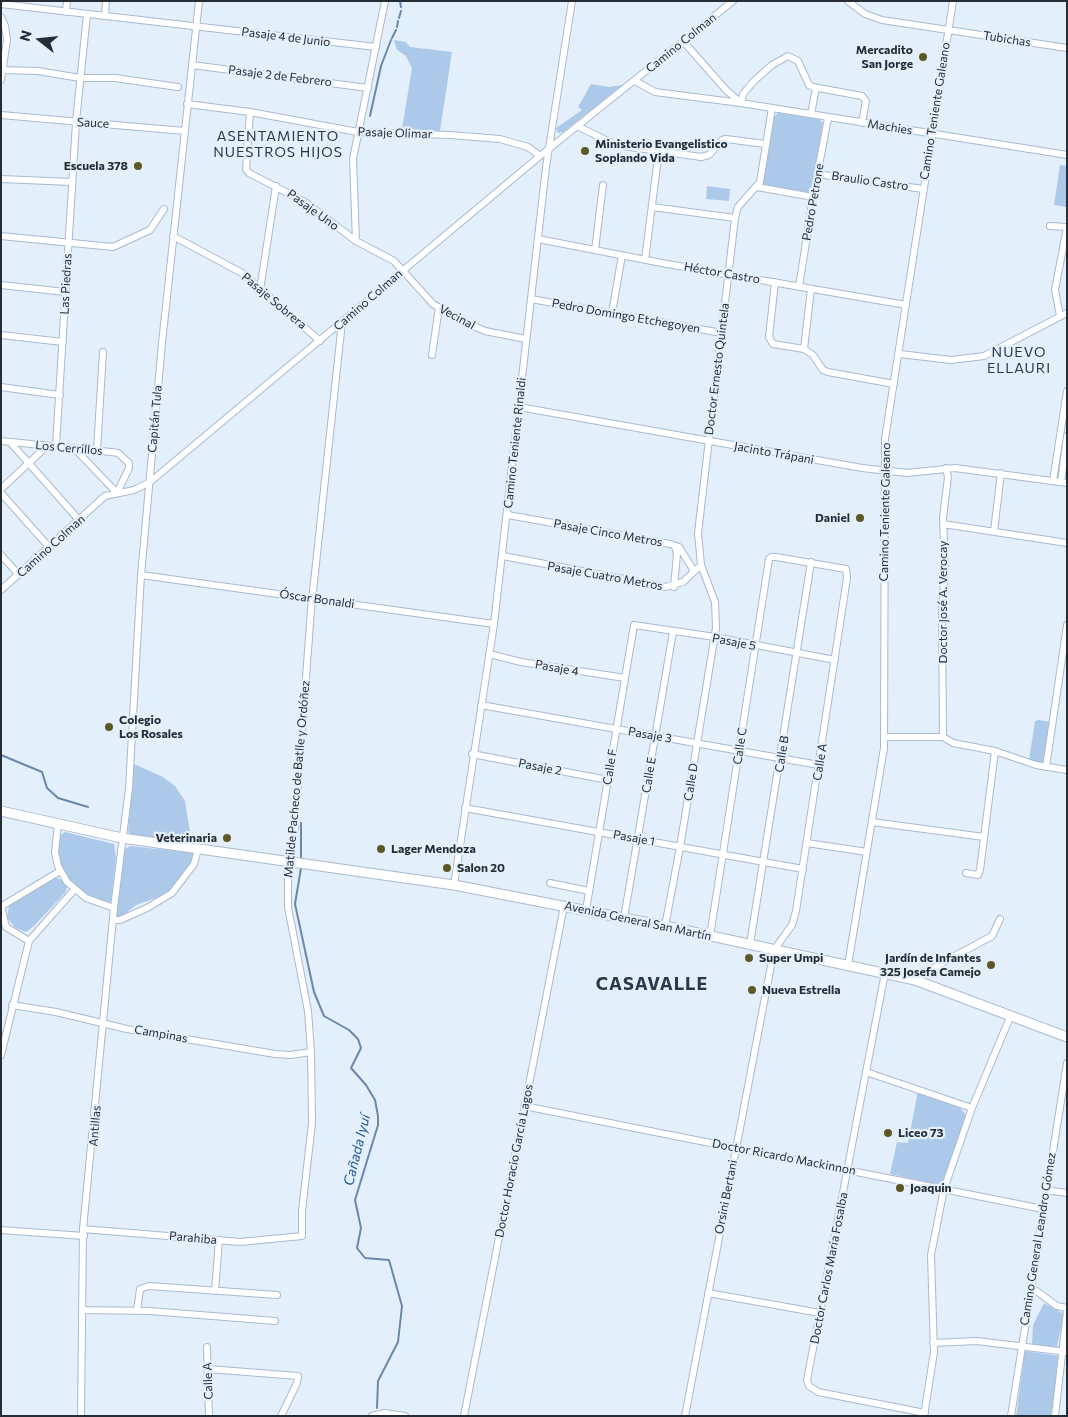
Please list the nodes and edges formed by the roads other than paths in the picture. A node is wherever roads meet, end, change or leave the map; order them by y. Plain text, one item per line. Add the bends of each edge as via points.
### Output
1 (67, 1) edge
2 (106, 1) edge
3 (199, 1) edge
4 (385, 1) edge
5 (572, 1) edge
6 (733, 1) edge
7 (848, 1) edge
8 (953, 1) edge
9 (1, 4) edge
10 (66, 12) junction
11 (87, 14) junction
12 (105, 16) junction
13 (1, 17) edge
14 (196, 26) junction
15 (948, 30) junction
16 (683, 41) junction
17 (376, 47) junction
18 (1067, 48) edge
19 (192, 65) junction
20 (2, 70) edge
21 (80, 78) junction
22 (1, 80) edge
23 (635, 81) junction
24 (178, 87) dead end
25 (368, 88) junction
26 (816, 88) junction
27 (741, 103) junction
28 (187, 104) junction
29 (772, 108) junction
30 (250, 112) junction
31 (811, 114) junction
32 (1, 115) edge
33 (828, 118) junction
34 (76, 122) junction
35 (862, 123) junction
36 (577, 126) junction
37 (184, 131) junction
38 (358, 132) junction
39 (931, 134) junction
40 (765, 144) junction
41 (549, 148) junction
42 (659, 150) junction
43 (1067, 155) edge
44 (540, 156) junction
45 (817, 174) junction
46 (1, 178) edge
47 (72, 182) junction
48 (604, 184) dead end
49 (276, 186) junction
50 (757, 187) junction
51 (923, 189) junction
52 (813, 198) junction
53 (652, 207) junction
54 (164, 208) dead end
55 (735, 218) junction
56 (1050, 226) dead end
57 (1067, 227) edge
58 (1, 236) edge
59 (173, 236) junction
60 (538, 239) junction
61 (356, 241) junction
62 (68, 243) junction
63 (594, 250) junction
64 (622, 255) junction
65 (644, 260) junction
66 (402, 270) junction
67 (728, 274) junction
68 (775, 282) junction
69 (1, 285) edge
70 (799, 286) junction
71 (811, 289) junction
72 (260, 290) junction
73 (65, 292) junction
74 (531, 299) junction
75 (906, 305) junction
76 (438, 307) junction
77 (612, 313) junction
78 (1064, 315) edge
79 (342, 322) junction
80 (722, 333) junction
81 (1, 335) edge
82 (526, 339) junction
83 (320, 341) junction
84 (63, 342) junction
85 (804, 349) junction
86 (104, 352) dead end
87 (900, 354) junction
88 (432, 355) dead end
89 (894, 384) junction
90 (1, 387) edge
91 (1067, 391) edge
92 (60, 395) junction
93 (1066, 405) edge
94 (519, 407) junction
95 (1064, 438) edge
96 (1, 441) edge
97 (10, 442) junction
98 (709, 442) junction
99 (47, 446) junction
100 (56, 446) junction
101 (74, 448) junction
102 (97, 450) junction
103 (29, 464) junction
104 (946, 468) junction
105 (884, 471) junction
106 (1001, 473) junction
107 (1053, 481) junction
108 (150, 482) junction
109 (1064, 482) edge
110 (1, 491) edge
111 (117, 492) junction
112 (508, 515) junction
113 (79, 520) junction
114 (943, 524) junction
115 (994, 531) junction
116 (1067, 543) edge
117 (675, 546) junction
118 (50, 548) junction
119 (1, 555) edge
120 (502, 556) junction
121 (810, 562) junction
122 (701, 565) junction
123 (694, 571) junction
124 (19, 575) junction
125 (141, 575) junction
126 (674, 587) junction
127 (1, 590) edge
128 (313, 598) junction
129 (494, 624) junction
130 (634, 625) joint
131 (1067, 625) edge
132 (673, 632) junction
133 (715, 637) junction
134 (755, 646) junction
135 (797, 653) junction
136 (489, 654) junction
137 (834, 660) junction
138 (625, 678) junction
139 (481, 705) junction
140 (616, 729) junction
141 (655, 735) junction
142 (884, 737) junction
143 (943, 737) junction
144 (698, 743) junction
145 (740, 751) junction
146 (995, 751) junction
147 (472, 754) junction
148 (781, 758) junction
149 (820, 765) junction
150 (1046, 767) junction
151 (1067, 770) edge
152 (608, 780) junction
153 (465, 808) junction
154 (1, 811) edge
155 (872, 822) junction
156 (58, 824) junction
157 (599, 832) junction
158 (984, 836) junction
159 (122, 838) junction
160 (638, 838) junction
161 (807, 843) junction
162 (680, 847) junction
163 (198, 849) junction
164 (867, 852) junction
165 (723, 855) junction
166 (289, 861) junction
167 (764, 862) junction
168 (803, 869) junction
169 (60, 871) junction
170 (966, 873) dead end
171 (550, 883) dead end
172 (454, 884) junction
173 (74, 890) junction
174 (590, 891) junction
175 (2, 906) edge
176 (564, 906) junction
177 (114, 908) junction
178 (586, 910) junction
179 (624, 918) junction
180 (1000, 919) dead end
181 (114, 920) junction
182 (665, 926) junction
183 (6, 927) junction
184 (1, 934) edge
185 (710, 936) junction
186 (29, 942) junction
187 (750, 944) junction
188 (774, 950) junction
189 (848, 965) junction
190 (885, 973) junction
191 (916, 980) junction
192 (12, 1005) junction
193 (1011, 1015) junction
194 (104, 1024) junction
195 (1067, 1037) edge
196 (310, 1052) junction
197 (1, 1055) edge
198 (1067, 1063) edge
199 (866, 1072) junction
200 (524, 1106) junction
201 (972, 1108) junction
202 (736, 1147) junction
203 (848, 1169) junction
204 (944, 1189) junction
205 (1046, 1190) junction
206 (1067, 1193) edge
207 (1042, 1209) junction
208 (1, 1230) edge
209 (84, 1232) junction
210 (302, 1236) joint
211 (219, 1240) junction
212 (1030, 1287) junction
213 (215, 1291) junction
214 (708, 1293) junction
215 (277, 1295) dead end
216 (1067, 1309) edge
217 (82, 1310) junction
218 (137, 1311) junction
219 (820, 1313) junction
220 (275, 1321) dead end
221 (933, 1343) junction
222 (207, 1347) dead end
223 (1021, 1348) junction
224 (1065, 1352) edge
225 (208, 1369) junction
226 (924, 1414) edge
227 (1058, 1415) edge
228 (81, 1416) edge
229 (209, 1416) edge
230 (281, 1416) edge
231 (372, 1416) edge
232 (405, 1416) edge
233 (464, 1416) edge
234 (685, 1416) edge
235 (1011, 1416) edge

1 - 10 street
2 - 12 street
3 - 14 street, Capitán Tula
4 - 17 street
5 - 41 street, Camino Teniente Rinaldi
6 - 16 street, Camino Colman
7 - 15 street, Tubichas via 874,17
8 - 15 street, Camino Teniente Galeano
9 - 10 street, Pasaje 4 de Junio
10 - 11 street, Pasaje 4 de Junio
11 - 12 street, Pasaje 4 de Junio
11 - 21 street, Las Piedras
12 - 14 street, Pasaje 4 de Junio
13 - 20 street via 7,40
14 - 17 street, Pasaje 4 de Junio
14 - 19 street, Capitán Tula
15 - 18 street, Tubichas
15 - 39 street, Camino Teniente Galeano
16 - 23 street, Camino Colman
16 - 27 street
17 - 25 street
19 - 25 street, Pasaje 2 de Febrero
19 - 28 street, Capitán Tula
20 - 21 street via 38,71
20 - 22 street
21 - 24 street via 115,78
21 - 34 street, Las Piedras
23 - 27 street, Machies via 655,92
23 - 36 street, Camino Colman
25 - 38 street
26 - 27 street via 809,85 798,61 788,56 754,81 743,94
26 - 31 street
26 - 35 street via 862,96 866,101
27 - 29 street, Machies
28 - 30 street, Pasaje Olimar
28 - 37 street, Capitán Tula
29 - 31 street, Machies
29 - 40 street
30 - 38 street, Pasaje Olimar
30 - 49 street, Pasaje Uno via 246,168 249,174
31 - 33 street, Machies
32 - 34 street, Sauce
33 - 35 street, Machies
33 - 45 street, Pedro Petrone
34 - 37 street, Sauce
34 - 47 street, Las Piedras
35 - 39 street, Machies
36 - 41 street, Camino Colman
36 - 42 street via 616,145
37 - 59 street, Capitán Tula
38 - 44 street, Pasaje Olimar via 500,139 528,147
38 - 61 street via 353,158
39 - 43 street, Machies
39 - 51 street, Camino Teniente Galeano
40 - 42 street via 722,140 706,157
40 - 50 street
41 - 44 street, Camino Colman
41 - 60 street, Camino Teniente Rinaldi
42 - 53 street
44 - 66 street, Camino Colman
45 - 51 street, Braulio Castro
45 - 52 street, Pedro Petrone
46 - 47 street
47 - 62 street, Las Piedras
48 - 63 street
49 - 61 street, Pasaje Uno via 305,202
49 - 72 street
50 - 52 street
50 - 55 street, Doctor Ernesto Quintela via 740,204
51 - 75 street, Camino Teniente Galeano
52 - 70 street, Pedro Petrone
53 - 55 street
53 - 65 street
54 - 62 street via 150,230 113,247
55 - 67 street, Doctor Ernesto Quintela
56 - 57 street
57 - 78 street via 1055,290
58 - 62 street
59 - 72 street, Pasaje Sobrera via 242,274
59 - 108 street, Capitán Tula
60 - 63 street, Héctor Castro
60 - 74 street, Camino Teniente Rinaldi
61 - 66 street, Pasaje Uno via 381,253
62 - 73 street, Las Piedras
63 - 64 street, Héctor Castro
64 - 65 street, Héctor Castro
64 - 77 street
65 - 67 street, Héctor Castro
66 - 76 street, Vecinal
66 - 79 street, Camino Colman
67 - 68 street, Héctor Castro
67 - 80 street, Doctor Ernesto Quintela
68 - 70 street, Héctor Castro
68 - 85 street via 769,337 773,344
69 - 73 street
70 - 71 street, Héctor Castro
71 - 75 street, Héctor Castro
71 - 85 street
72 - 83 street, Pasaje Sobrera
73 - 84 street, Las Piedras
74 - 77 street, Pedro Domingo Etchegoyen
74 - 82 street, Camino Teniente Rinaldi
75 - 87 street, Camino Teniente Galeano
76 - 82 street, Vecinal via 485,331
76 - 88 street
77 - 80 street, Pedro Domingo Etchegoyen
78 - 87 street via 984,356 951,360
79 - 83 street, Camino Colman
79 - 128 street, Matilde Pacheco de Batlle y Ordóñez
80 - 98 street, Doctor Ernesto Quintela
81 - 84 street
82 - 94 street, Camino Teniente Rinaldi
83 - 108 street, Camino Colman
84 - 92 street, Las Piedras
85 - 89 street via 813,355 823,370
86 - 102 street
87 - 89 street, Camino Teniente Galeano
89 - 105 street, Camino Teniente Galeano
90 - 92 street
91 - 93 street
92 - 100 street, Las Piedras
93 - 95 street
94 - 98 street, Jacinto Trápani
94 - 112 street, Camino Teniente Rinaldi
95 - 107 street
95 - 109 street
96 - 97 street, Los Cerrillos
97 - 99 street, Los Cerrillos
97 - 103 street
98 - 105 street, Jacinto Trápani
98 - 122 street, Doctor Ernesto Quintela via 698,533
99 - 100 street, Los Cerrillos
99 - 103 street
100 - 101 street, Los Cerrillos
101 - 102 street, Los Cerrillos
101 - 111 street
102 - 111 street, Los Cerrillos via 118,454 130,463 128,474
103 - 110 street
103 - 113 street
104 - 105 street, Jacinto Trápani via 907,473
104 - 106 street, Jacinto Trápani
104 - 114 street, Doctor José A. Verocay
105 - 142 street, Camino Teniente Galeano
106 - 107 street, Jacinto Trápani
106 - 115 street
107 - 109 street, Jacinto Trápani
108 - 111 street, Camino Colman via 134,490
108 - 125 street, Capitán Tula
110 - 118 street
111 - 113 street, Camino Colman via 105,496
112 - 117 street, Pasaje Cinco Metros
112 - 120 street, Camino Teniente Rinaldi
113 - 118 street, Camino Colman
114 - 115 street
114 - 143 street, Doctor José A. Verocay
115 - 116 street
117 - 123 street, Pasaje Cinco Metros via 679,547
117 - 126 street
118 - 124 street, Camino Colman
119 - 124 street
120 - 126 street, Pasaje Cuatro Metros
120 - 129 street, Camino Teniente Rinaldi
121 - 134 street, Calle C via 771,556
121 - 135 street, Calle B
121 - 137 street, Calle A via 846,569
122 - 123 street, Pasaje Cuatro Metros
122 - 133 street, Doctor Ernesto Quintela via 715,602
123 - 126 street, Pasaje Cuatro Metros
124 - 127 street, Camino Colman
125 - 128 street, Óscar Bonaldi
125 - 159 street, Capitán Tula via 130,775
128 - 129 street, Óscar Bonaldi
128 - 166 street, Matilde Pacheco de Batlle y Ordóñez
129 - 136 street, Camino Teniente Rinaldi
130 - 132 street, Pasaje 5
130 - 138 street, Calle F
131 - 150 street
132 - 133 street, Pasaje 5
132 - 141 street, Calle E
133 - 134 street, Pasaje 5
133 - 144 street, Calle D
134 - 135 street, Pasaje 5
134 - 145 street, Calle C
135 - 137 street, Pasaje 5
135 - 148 street, Calle B
136 - 138 street, Pasaje 4
136 - 139 street, Camino Teniente Rinaldi
137 - 149 street, Calle A
138 - 140 street, Calle F
139 - 140 street, Pasaje 3
139 - 147 street, Camino Teniente Rinaldi
140 - 141 street, Pasaje 3
140 - 152 street, Calle F
141 - 144 street, Pasaje 3
141 - 160 street, Calle E
142 - 143 street
142 - 155 street, Camino Teniente Galeano
143 - 146 street via 953,743
144 - 145 street, Pasaje 3
144 - 162 street, Calle D
145 - 148 street, Pasaje 3
145 - 165 street, Calle C
146 - 150 street
146 - 158 street
147 - 152 street, Pasaje 2
147 - 153 street, Camino Teniente Rinaldi
148 - 149 street, Pasaje 3
148 - 167 street, Calle B
149 - 161 street, Calle A
150 - 151 street
152 - 157 street, Calle F
153 - 157 street, Pasaje 1
153 - 172 street, Camino Teniente Rinaldi
154 - 156 main road, Avenida General San Martín
155 - 158 street
155 - 164 street, Camino Teniente Galeano
156 - 159 main road, Avenida General San Martín
156 - 169 street via 54,843
157 - 160 street, Pasaje 1
157 - 174 street, Calle F
158 - 170 street via 978,875
159 - 163 main road, Avenida General San Martín
159 - 177 street, Antillas
160 - 162 street, Pasaje 1
160 - 179 street, Calle E
161 - 164 street
161 - 168 street, Calle A
162 - 165 street, Pasaje 1
162 - 182 street, Calle D
163 - 166 main road, Avenida General San Martín
163 - 181 street via 194,864 172,893 147,908
164 - 189 street, Camino Teniente Galeano
165 - 167 street, Pasaje 1
165 - 185 street, Calle C
166 - 172 main road, Avenida General San Martín
166 - 196 street, Matilde Pacheco de Batlle y Ordóñez via 288,907 307,1002
167 - 168 street, Pasaje 1
167 - 187 street, Calle B
168 - 188 street, Calle A via 793,921
169 - 173 street
169 - 175 street
171 - 174 street
172 - 176 main road, Avenida General San Martín
173 - 177 street
173 - 186 street
174 - 178 street, Calle F
175 - 183 street
176 - 178 main road, Avenida General San Martín
176 - 200 street, Doctor Horacio García Lagos
177 - 181 street, Antillas
178 - 179 main road, Avenida General San Martín
179 - 182 main road, Avenida General San Martín
180 - 191 street via 992,936
181 - 194 street, Antillas
182 - 185 main road, Avenida General San Martín
183 - 184 street
183 - 186 street
185 - 187 main road, Avenida General San Martín
186 - 192 street
187 - 188 main road, Avenida General San Martín
188 - 189 main road, Avenida General San Martín
188 - 202 street, Orsini Bertani
189 - 190 main road, Avenida General San Martín
190 - 191 main road, Avenida General San Martín
190 - 199 street, Doctor Carlos María Fosalba
191 - 193 main road, Avenida General San Martín
192 - 194 street, Campinas
192 - 197 street
193 - 195 main road, Avenida General San Martín
193 - 201 street
194 - 196 street, Campinas via 276,1054
194 - 209 street, Antillas
196 - 210 street, Matilde Pacheco de Batlle y Ordóñez via 312,1123
198 - 205 street, Camino General Leandro Gómez
199 - 201 street
199 - 203 street, Doctor Carlos María Fosalba
200 - 202 street, Doctor Ricardo Mackinnon
200 - 233 street, Doctor Horacio García Lagos
201 - 204 street
202 - 203 street, Doctor Ricardo Mackinnon
202 - 214 street, Orsini Bertani
203 - 204 street, Doctor Ricardo Mackinnon
203 - 219 street, Doctor Carlos María Fosalba
204 - 207 street, Doctor Ricardo Mackinnon
204 - 221 street via 931,1255
205 - 206 street
205 - 207 street, Camino General Leandro Gómez
207 - 212 street, Camino General Leandro Gómez
208 - 209 street, Parahiba
209 - 211 street, Parahiba
209 - 217 street, Antillas
210 - 211 street, Parahiba via 240,1242
211 - 213 street
212 - 216 street via 1057,1306
212 - 223 street, Camino General Leandro Gómez
213 - 215 street
213 - 218 street via 144,1287 139,1292
214 - 219 street
214 - 234 street, Orsini Bertani
216 - 224 street
217 - 218 street
217 - 228 street, Antillas
218 - 220 street
219 - 226 street, Doctor Carlos María Fosalba via 807,1380 809,1386 818,1392
221 - 223 street via 977,1341
221 - 226 street via 932,1374
222 - 225 street, Calle A
223 - 224 street
223 - 235 street, Camino General Leandro Gómez
224 - 227 street
225 - 229 street, Calle A
225 - 230 street via 298,1376
231 - 232 street via 384,1413

